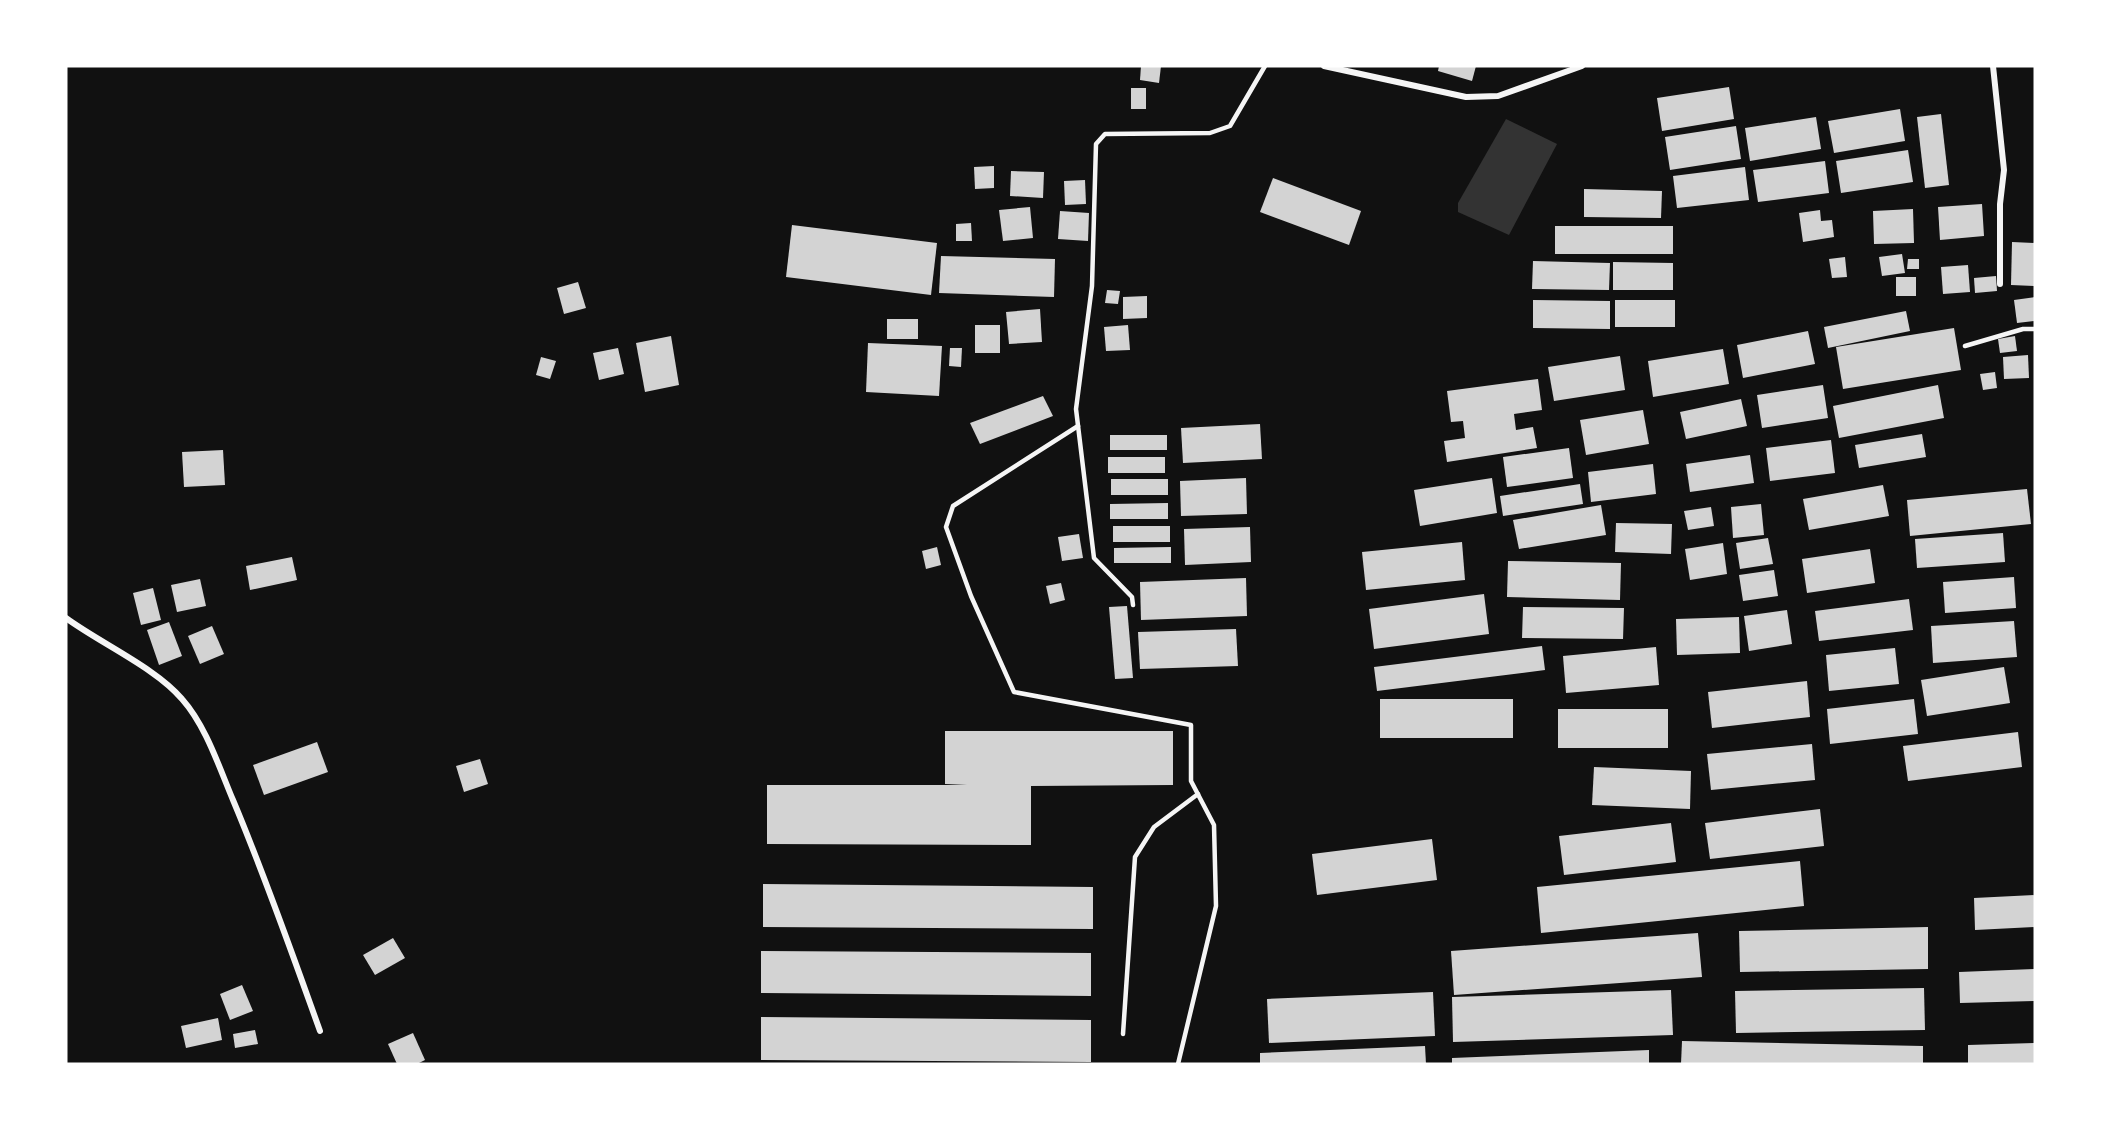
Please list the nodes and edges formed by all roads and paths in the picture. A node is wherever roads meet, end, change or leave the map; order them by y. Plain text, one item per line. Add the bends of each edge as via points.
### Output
1 (1265, 66) edge
2 (1324, 66) edge
3 (1582, 66) edge
4 (1994, 66) edge
5 (2000, 284) dead end
6 (2035, 329) edge
7 (1965, 346) dead end
8 (1078, 426) junction
9 (1133, 605) dead end
10 (66, 618) edge
11 (1198, 794) junction
12 (320, 1031) dead end
13 (1123, 1034) dead end
14 (1178, 1064) edge

1 - 8 lane via 1230,126 1210,133 1105,134 1096,144 1092,286 1076,410
2 - 3 street via 1466,98 1498,96
4 - 5 street via 2004,170
6 - 7 lane
8 - 9 lane via 1094,558 1132,597
8 - 11 lane via 953,506 946,526 971,596 1014,692 1191,725 1191,781
10 - 12 street via 164,681 196,721 263,873
11 - 13 lane via 1154,827 1135,857
11 - 14 lane via 1214,825 1216,906

